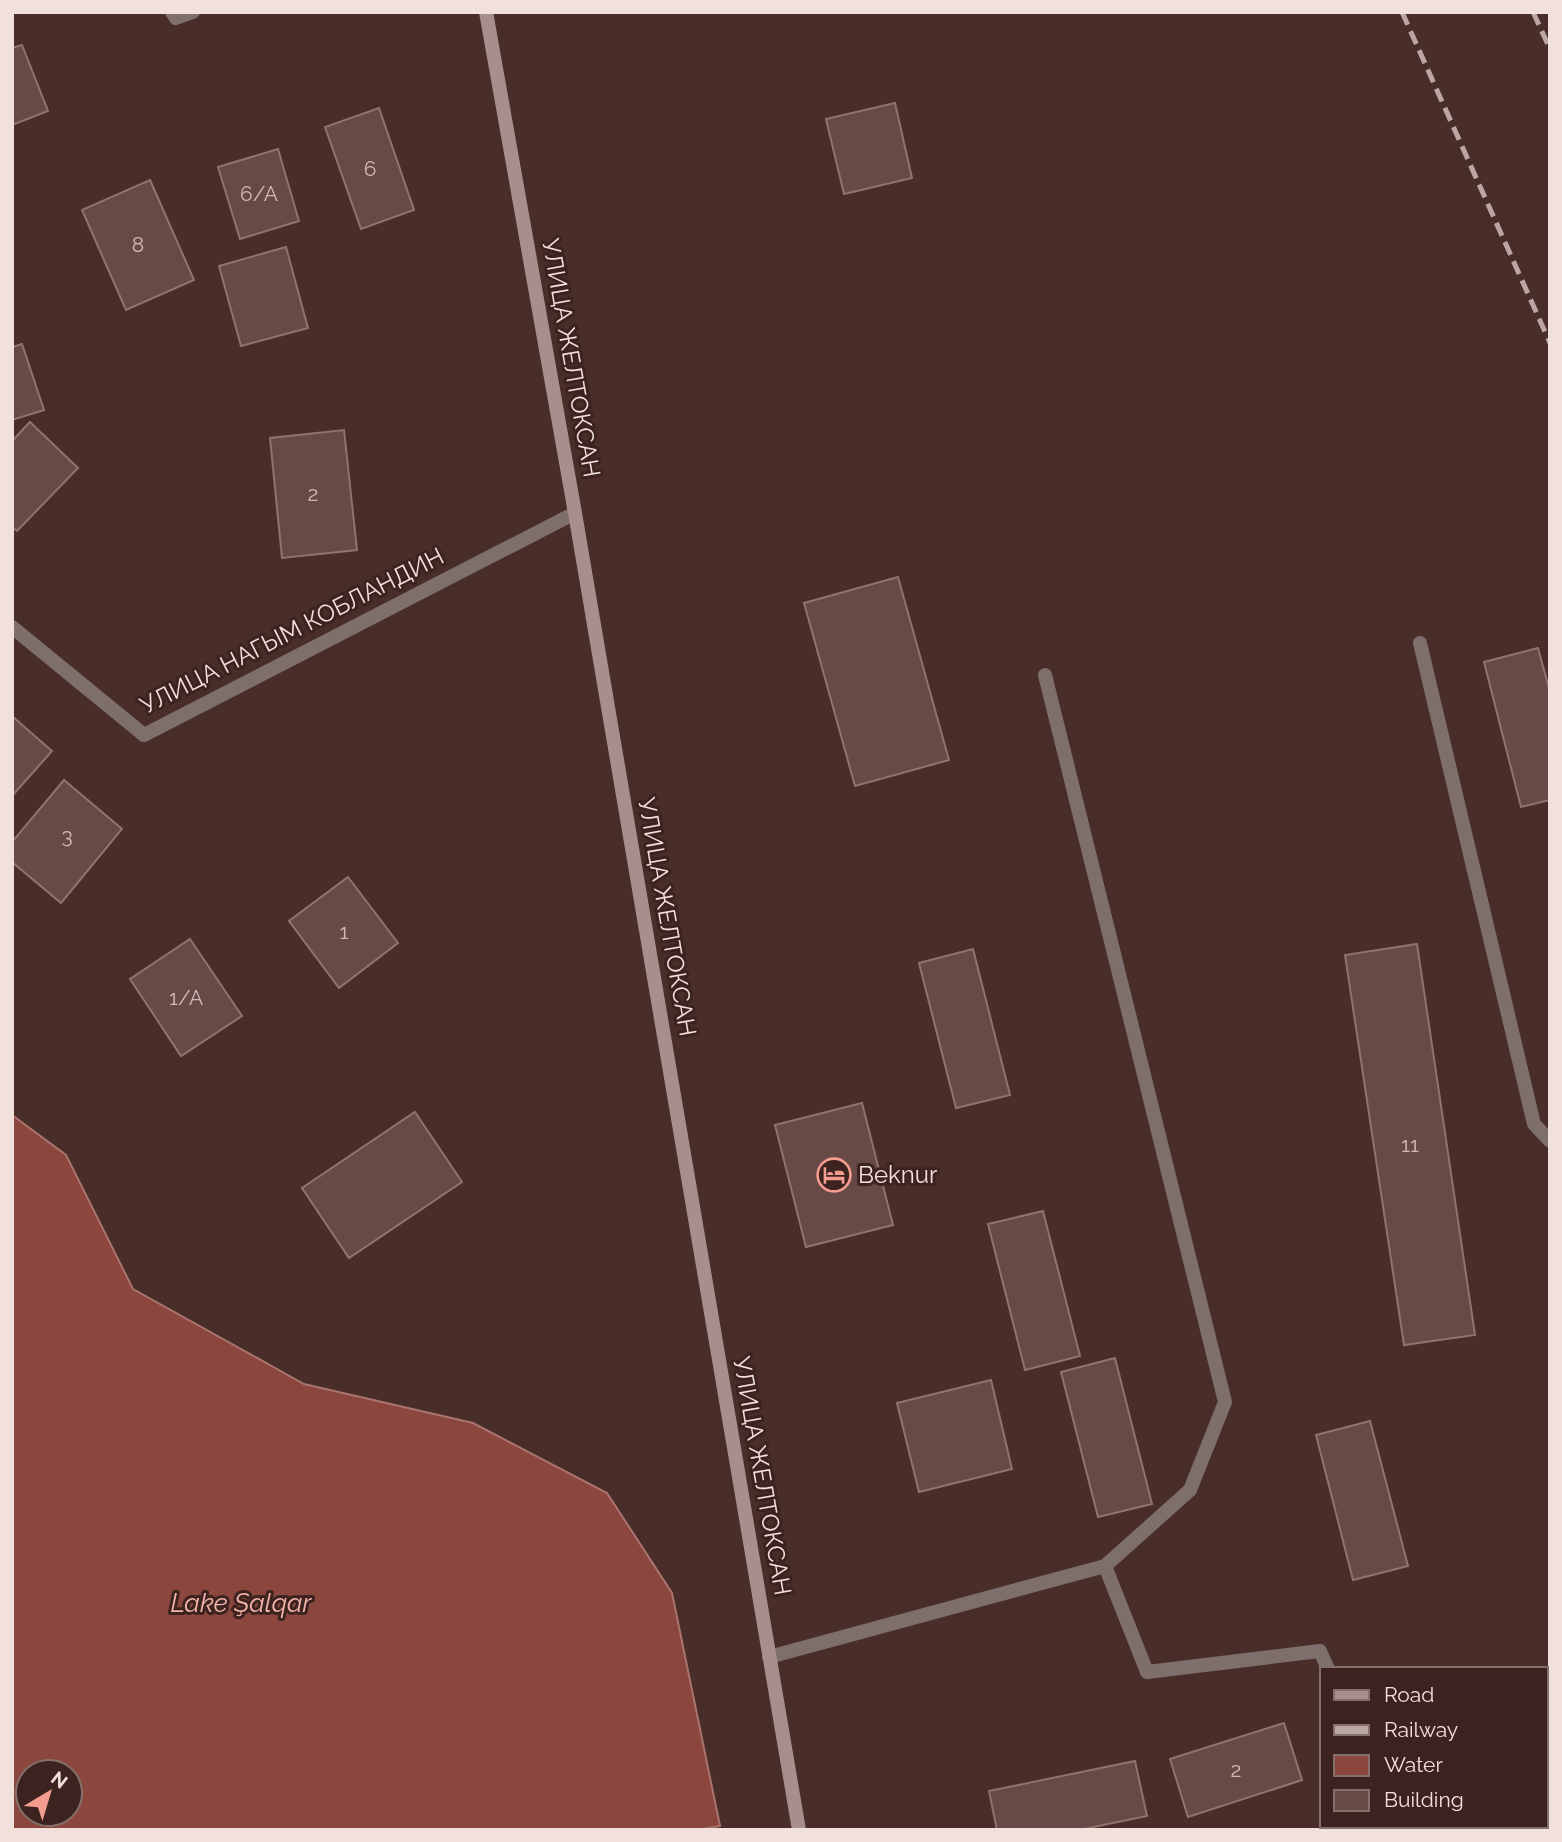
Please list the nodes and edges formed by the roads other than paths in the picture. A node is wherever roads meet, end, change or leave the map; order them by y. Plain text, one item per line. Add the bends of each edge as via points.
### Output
1 (172, 12) edge
2 (193, 12) edge
3 (486, 12) edge
4 (575, 513) junction
5 (12, 627) edge
6 (1420, 643) dead end
7 (1045, 675) dead end
8 (1550, 1141) edge
9 (1105, 1566) junction
10 (769, 1657) junction
11 (1327, 1667) edge
12 (799, 1830) edge

1 - 2 street via 176,18
3 - 4 main road, УЛИЦА ЖЕЛТОКСАН
4 - 5 street, УЛИЦА НАГЫМ КОБЛАНДИН via 144,735
4 - 10 main road, УЛИЦА ЖЕЛТОКСАН
6 - 8 street via 1534,1124
7 - 9 street via 1225,1402 1190,1490
9 - 10 street
9 - 11 street via 1147,1672 1320,1651
10 - 12 main road, УЛИЦА ЖЕЛТОКСАН

